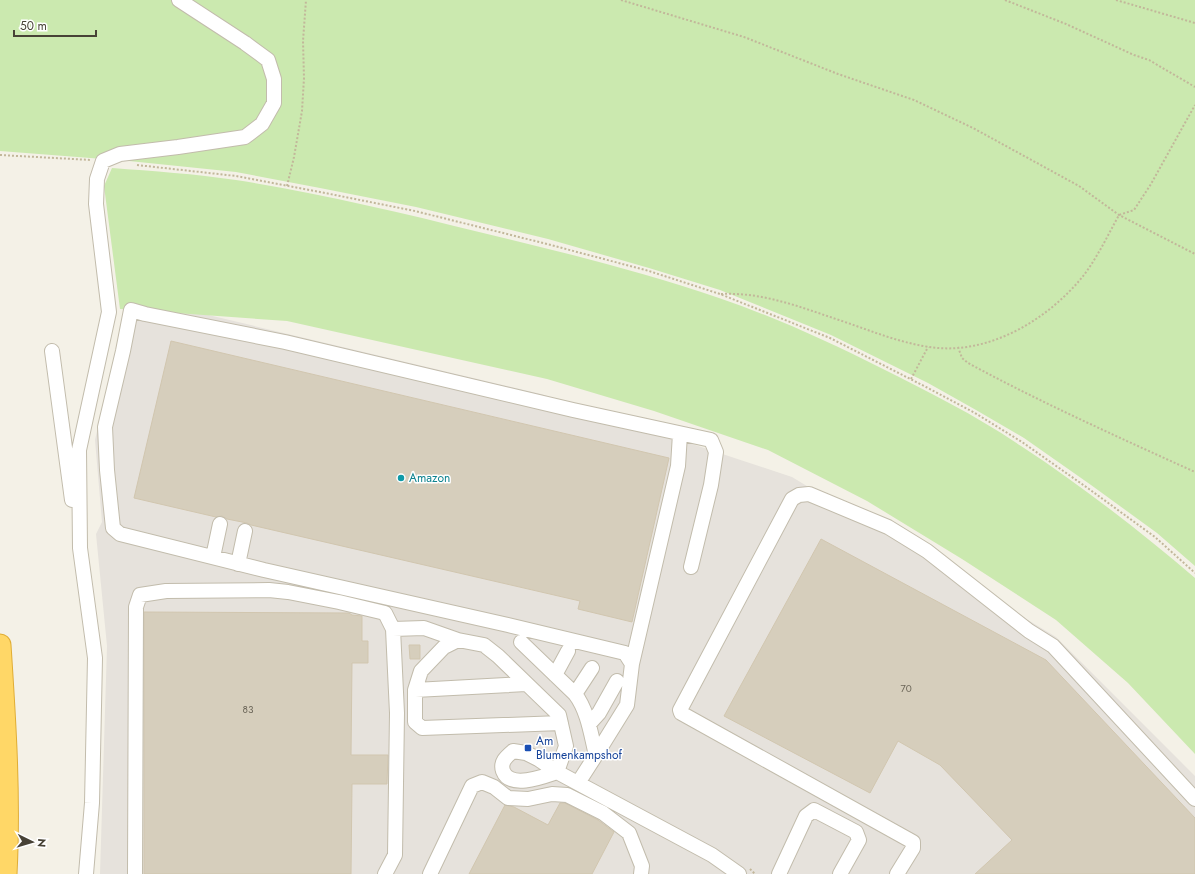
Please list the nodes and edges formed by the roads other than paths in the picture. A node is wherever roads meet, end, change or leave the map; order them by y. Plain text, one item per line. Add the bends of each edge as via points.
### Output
1 (179, 0) edge
2 (52, 351) dead end
3 (680, 434) junction
4 (220, 524) dead end
5 (245, 531) dead end
6 (80, 548) junction
7 (213, 557) junction
8 (238, 564) junction
9 (691, 567) dead end
10 (393, 629) junction
11 (458, 640) junction
12 (521, 642) dead end
13 (0, 644) edge
14 (568, 651) dead end
15 (632, 664) junction
16 (592, 668) dead end
17 (555, 674) junction
18 (617, 681) dead end
19 (526, 684) junction
20 (415, 690) junction
21 (575, 694) junction
22 (561, 723) junction
23 (589, 724) junction
24 (596, 756) junction
25 (557, 772) junction
26 (578, 783) junction
27 (1195, 799) edge
28 (6, 874) edge
29 (86, 874) edge
30 (135, 874) edge
31 (385, 874) edge
32 (430, 874) edge
33 (641, 874) edge
34 (739, 874) edge
35 (779, 874) edge
36 (840, 874) edge
37 (897, 874) edge

1 - 6 street via 268,60 274,79 274,103 262,124 245,137 120,154 103,161 96,179 96,204 109,312 79,450
2 - 6 street
3 - 7 street via 292,344 130,310 105,428 113,528 120,534
3 - 9 street via 711,440 716,452 711,485
3 - 15 street via 678,466
4 - 7 street
5 - 8 street
6 - 29 street via 95,658 92,804
7 - 8 street
8 - 15 street via 625,653
10 - 11 street via 424,628
10 - 30 street via 385,613 288,592 166,591 140,595 136,606
10 - 31 street via 397,713 395,855
11 - 19 street via 484,645
11 - 20 street via 444,647 420,670
12 - 17 street
13 - 28 highway via 6,735
14 - 17 street
15 - 24 street via 627,706
16 - 21 street
17 - 21 street
18 - 23 street via 599,713
19 - 20 street
19 - 22 street via 559,715
20 - 22 street via 415,722 422,728
21 - 23 street
22 - 25 street via 566,746
23 - 24 street
24 - 26 street
25 - 25 street via 517,781 504,774 502,767 504,759 513,751 526,753
25 - 26 street
26 - 34 street via 712,855
27 - 37 street via 1053,646 1029,631 927,551 888,527 809,494 799,495 792,499 680,710 681,713 913,842 913,848
32 - 33 street via 472,786 482,782 494,787 508,798 568,795 603,813 629,833 642,866
35 - 36 street via 806,816 814,810 856,832 859,840

